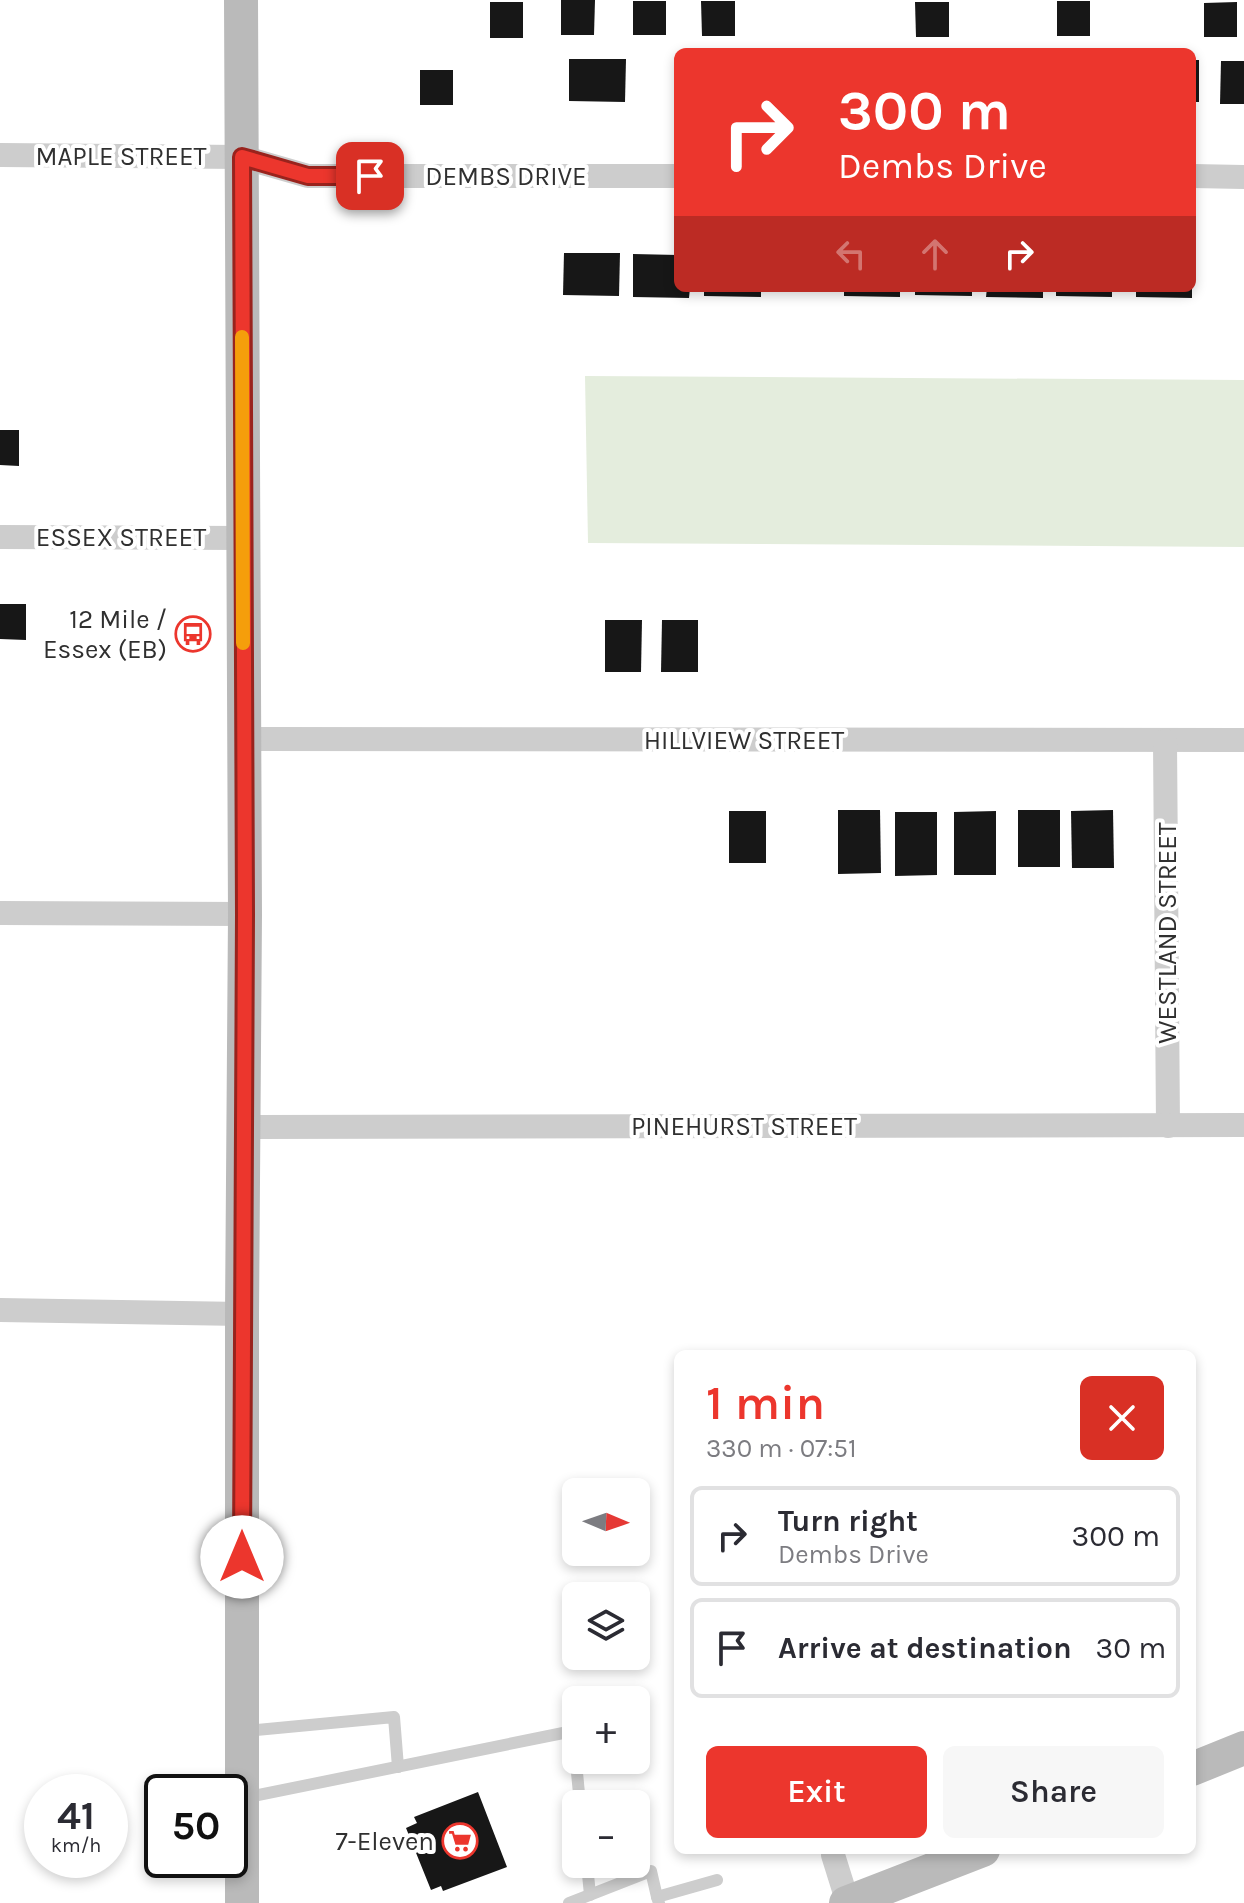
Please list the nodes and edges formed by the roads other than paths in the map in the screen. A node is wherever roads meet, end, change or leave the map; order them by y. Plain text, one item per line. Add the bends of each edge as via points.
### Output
1 (241, 0) edge
2 (0, 155) edge
3 (242, 157) junction
4 (674, 176) edge
5 (1196, 176) edge
6 (1244, 177) edge
7 (0, 537) edge
8 (243, 538) junction
9 (244, 739) junction
10 (1244, 740) edge
11 (1165, 741) junction
12 (0, 913) edge
13 (245, 914) junction
14 (1244, 1125) edge
15 (1168, 1126) junction
16 (243, 1127) junction
17 (0, 1310) edge
18 (242, 1314) junction
19 (242, 1731) junction
20 (1244, 1748) edge
21 (398, 1767) junction
22 (1196, 1767) edge
23 (242, 1774) edge
24 (579, 1790) edge
25 (248, 1798) edge
26 (833, 1854) edge
27 (973, 1854) edge
28 (242, 1878) edge
29 (588, 1878) edge
30 (717, 1880) dead end
31 (590, 1895) junction
32 (658, 1900) edge
33 (242, 1903) edge
34 (569, 1903) edge
35 (847, 1903) edge

1 - 3 main road
2 - 3 street, MAPLE STREET
3 - 4 street, DEMBS DRIVE via 308,176
3 - 8 main road
5 - 6 street
7 - 8 street, ESSEX STREET
8 - 9 main road
9 - 11 street, HILLVIEW STREET
9 - 13 main road
10 - 11 street, HILLVIEW STREET
11 - 15 street, WESTLAND STREET
12 - 13 street
13 - 16 main road
14 - 15 street, PINEHURST STREET
15 - 16 street, PINEHURST STREET
16 - 18 main road
17 - 18 street
18 - 19 main road
19 - 21 lane via 394,1717
19 - 23 main road
20 - 22 main road
21 - 24 lane via 573,1731
21 - 25 lane
26 - 35 street
27 - 35 main road
28 - 33 main road
29 - 31 lane
30 - 32 lane
31 - 32 lane via 651,1871
31 - 34 lane

